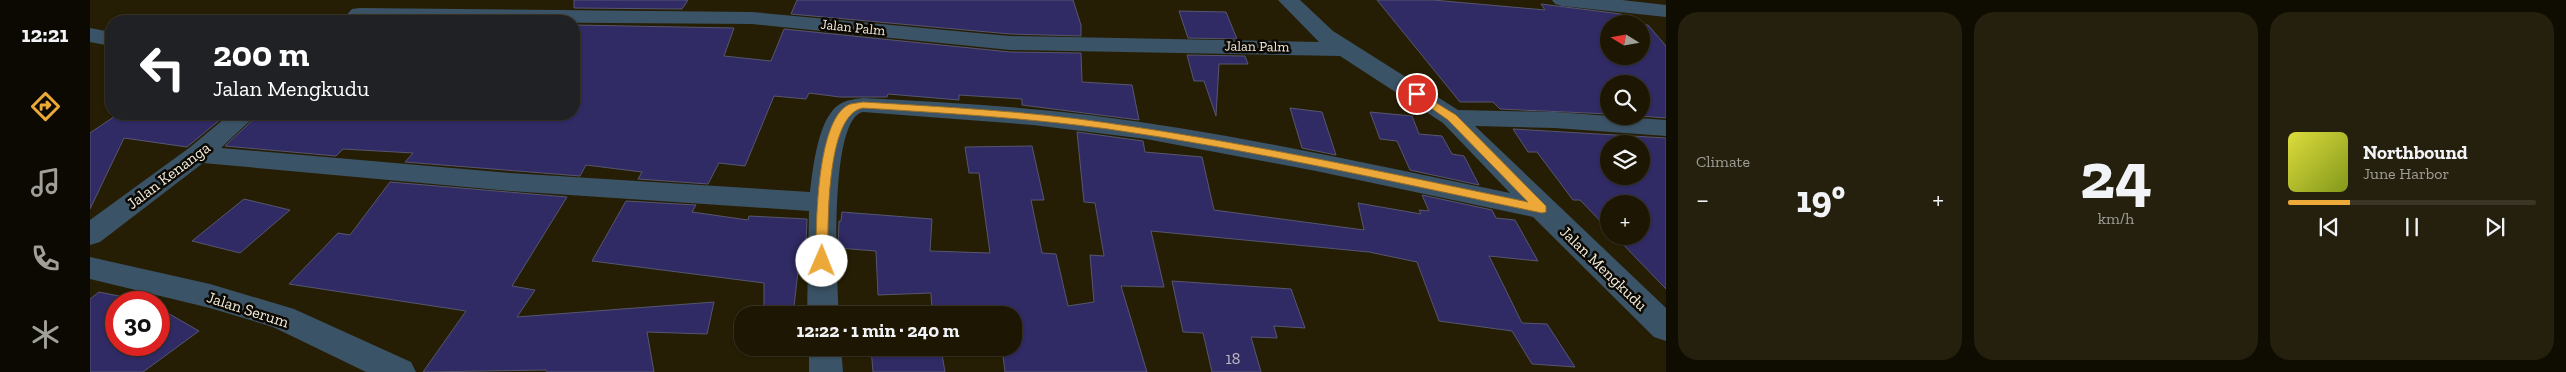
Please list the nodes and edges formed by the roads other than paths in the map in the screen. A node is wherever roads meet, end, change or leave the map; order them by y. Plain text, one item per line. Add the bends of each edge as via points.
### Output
1 (1288, 0) edge
2 (1562, 0) edge
3 (1620, 3) edge
4 (784, 10) edge
5 (1666, 11) edge
6 (580, 17) edge
7 (90, 35) edge
8 (105, 38) edge
9 (1344, 49) junction
10 (1452, 118) junction
11 (238, 120) edge
12 (1666, 128) edge
13 (198, 154) junction
14 (823, 202) junction
15 (1542, 209) junction
16 (90, 235) edge
17 (90, 268) edge
18 (823, 306) edge
19 (1666, 328) edge
20 (825, 356) edge
21 (399, 372) edge
22 (826, 372) edge

1 - 9 street, Jalan Mengkudu via 1325,36
2 - 3 street
3 - 5 street
4 - 6 street, Jalan Palm via 690,16
4 - 9 street, Jalan Palm via 1010,42
7 - 8 street
9 - 10 street, Jalan Mengkudu
10 - 12 street via 1555,120
10 - 15 street, Jalan Mengkudu
11 - 13 street, Jalan Kenanga
13 - 14 street via 653,193
13 - 16 street, Jalan Kenanga
14 - 15 street via 828,159 839,120 851,107 863,105 1090,123 1310,161
14 - 18 street
15 - 19 street, Jalan Mengkudu
17 - 21 street, Jalan Serum via 210,296 283,318
20 - 22 street

